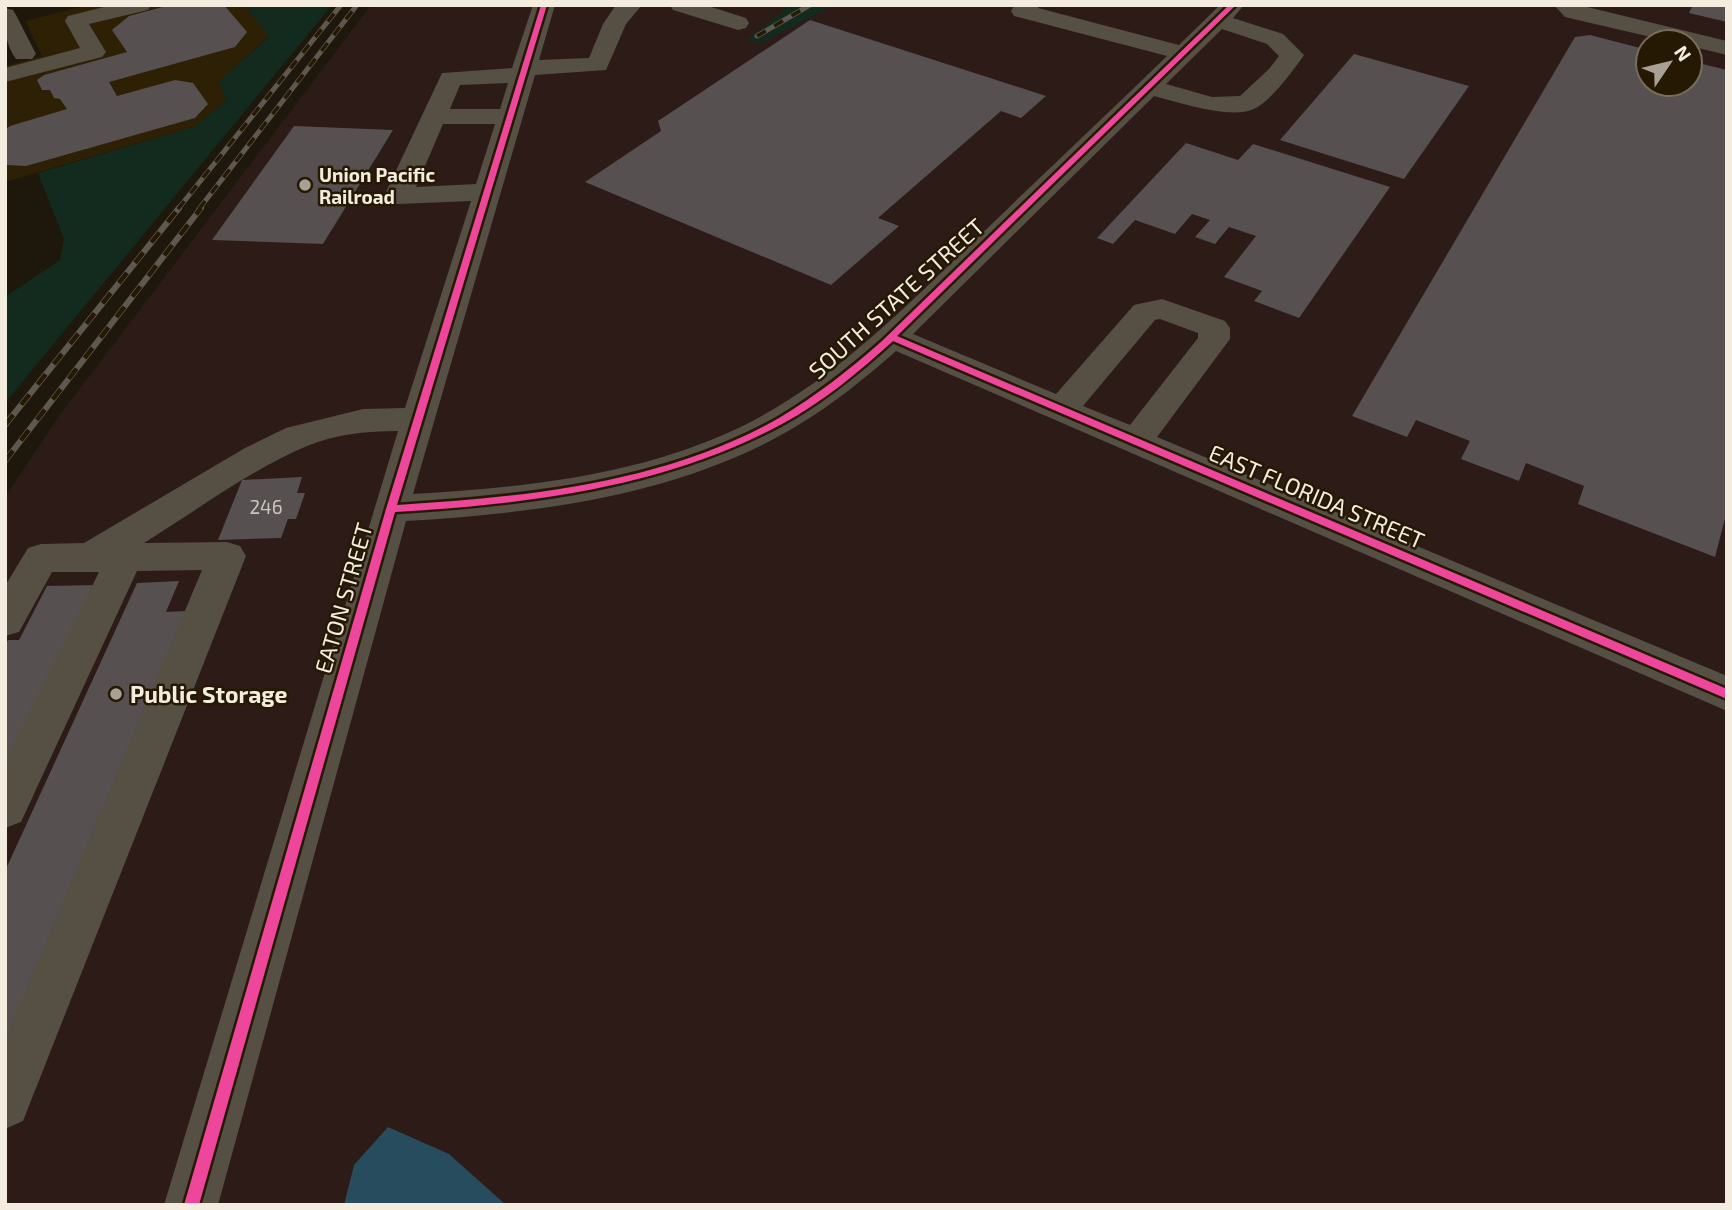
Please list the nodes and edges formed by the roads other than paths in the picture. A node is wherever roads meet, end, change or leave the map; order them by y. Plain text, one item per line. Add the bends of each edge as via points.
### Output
1 (140, 5) edge
2 (544, 5) edge
3 (631, 5) edge
4 (681, 5) edge
5 (1029, 5) edge
6 (1565, 5) edge
7 (1225, 13) edge
8 (5, 15) edge
9 (738, 23) dead end
10 (1727, 48) edge
11 (1184, 53) junction
12 (24, 54) dead end
13 (523, 71) junction
14 (5, 75) edge
15 (1148, 88) junction
16 (509, 116) junction
17 (433, 117) junction
18 (485, 192) junction
19 (892, 337) junction
20 (1062, 409) junction
21 (417, 419) junction
22 (1136, 441) junction
23 (391, 509) junction
24 (108, 557) junction
25 (5, 621) edge
26 (1727, 694) edge
27 (5, 808) edge
28 (5, 1103) edge
29 (191, 1205) edge

1 - 14 street via 76,21 94,52
2 - 13 street, EATON STREET
3 - 13 street via 617,20 598,65
4 - 9 street
5 - 11 street via 1022,11
6 - 10 street via 1573,12
7 - 11 street, SOUTH STATE STREET
7 - 15 street via 1275,39 1292,55 1278,74 1247,103 1212,104
8 - 12 street
11 - 15 street, SOUTH STATE STREET
13 - 16 street, EATON STREET
13 - 17 street via 451,78
15 - 19 street, SOUTH STATE STREET
16 - 17 street
16 - 18 street, EATON STREET
17 - 18 street via 398,197
18 - 21 street, EATON STREET
19 - 20 street, EAST FLORIDA STREET
19 - 23 street, SOUTH STATE STREET via 780,421 681,462 561,493
20 - 22 street, EAST FLORIDA STREET
20 - 22 street via 1145,312 1162,309 1214,328 1214,339
21 - 23 street, EATON STREET
21 - 24 street via 363,420 298,436 257,457
22 - 26 street, EAST FLORIDA STREET
23 - 29 street, EATON STREET
24 - 25 street via 41,558
24 - 27 street
24 - 28 street via 228,555

